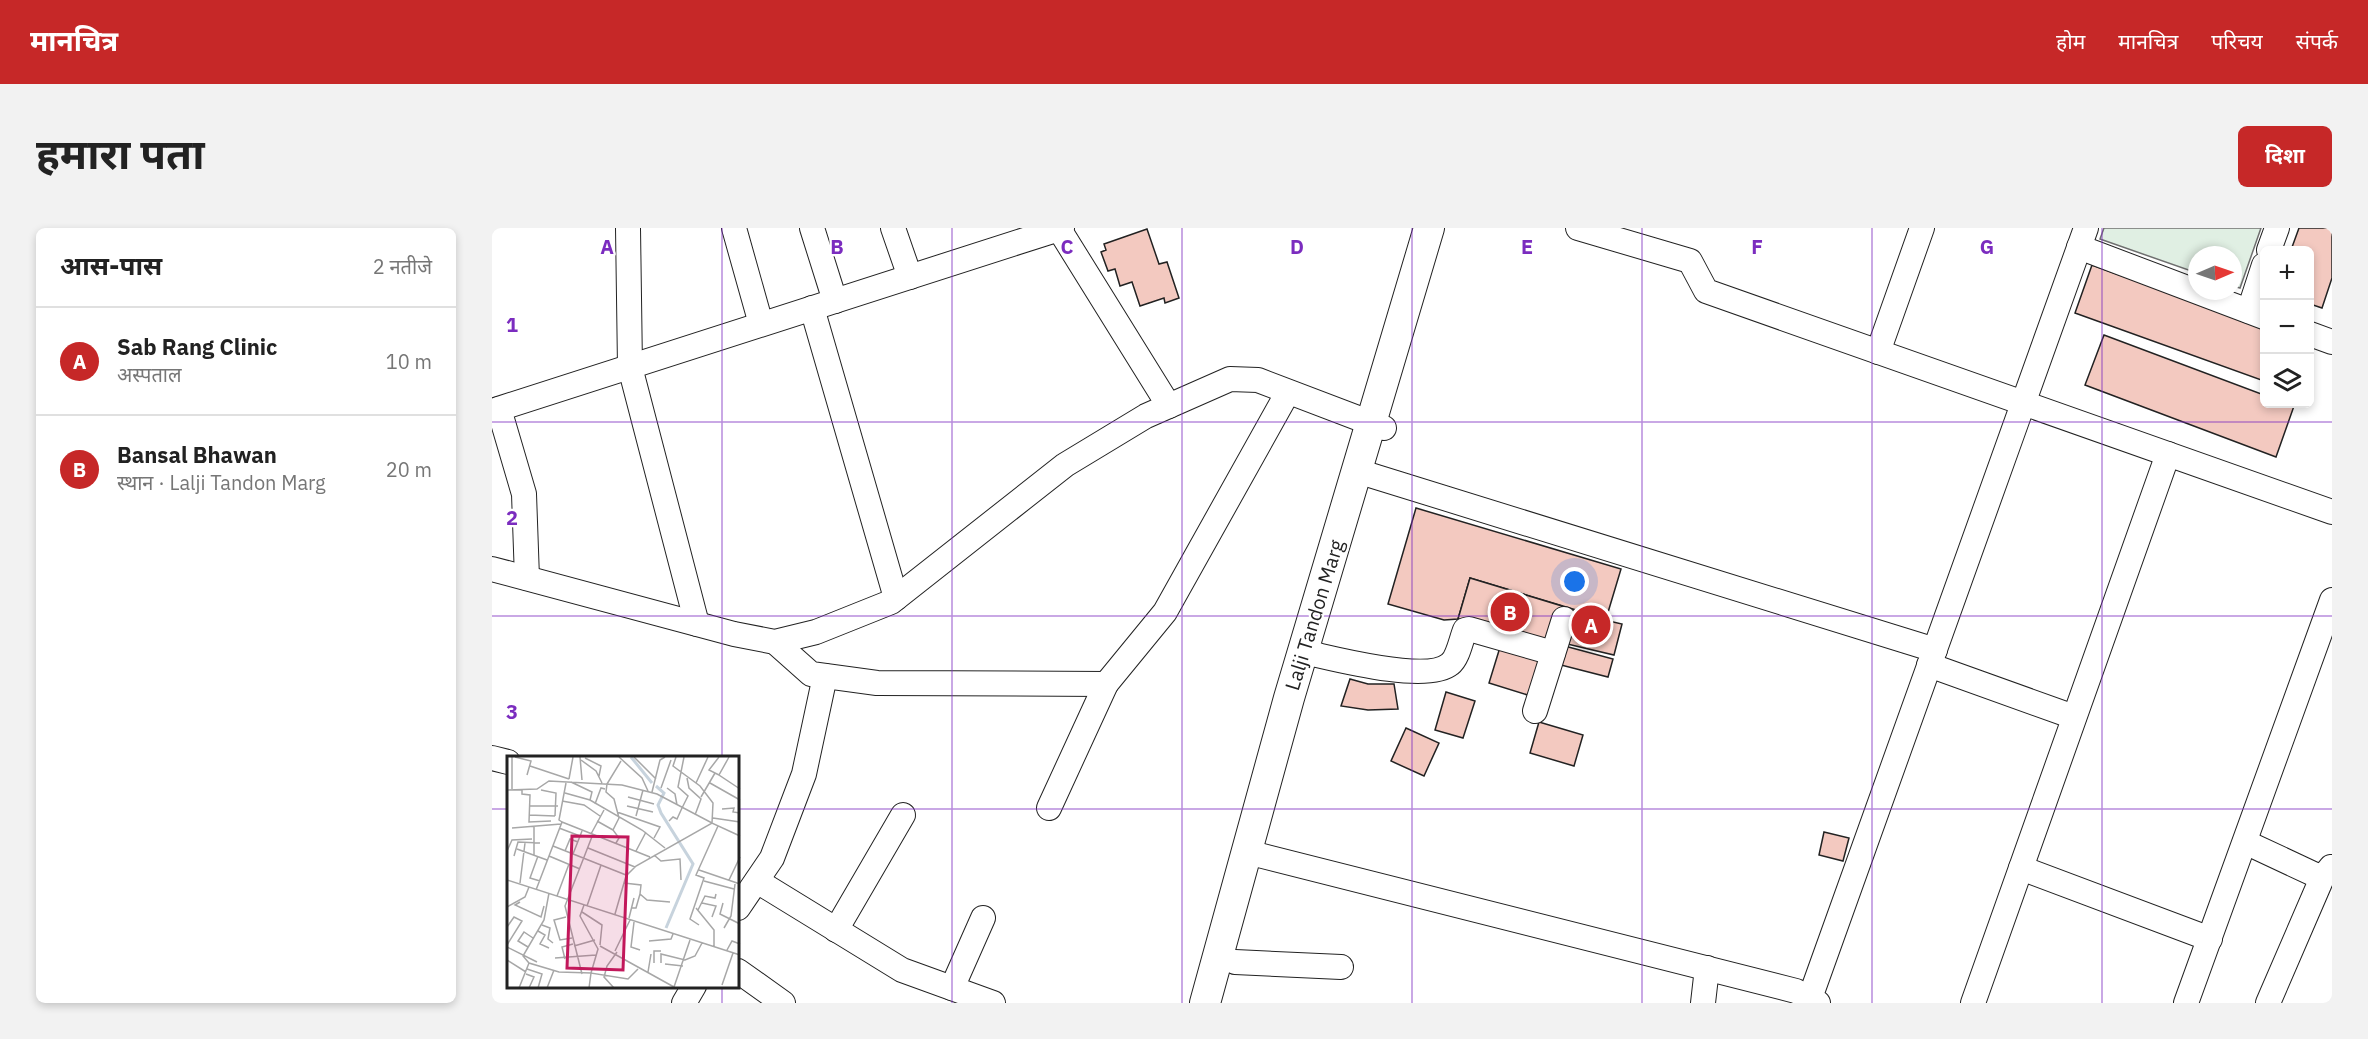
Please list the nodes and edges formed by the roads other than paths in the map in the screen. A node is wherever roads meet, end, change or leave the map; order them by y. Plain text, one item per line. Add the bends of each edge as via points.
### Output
1 (628, 228) edge
2 (734, 228) edge
3 (812, 228) edge
4 (893, 228) edge
5 (1061, 228) edge
6 (1429, 228) edge
7 (1443, 228) edge
8 (1578, 228) edge
9 (1922, 228) edge
10 (2277, 228) edge
11 (2083, 238) edge
12 (2271, 246) edge
13 (910, 277) junction
14 (2260, 296) edge
15 (824, 305) junction
16 (2257, 314) edge
17 (761, 324) junction
18 (1878, 352) junction
19 (630, 367) junction
20 (1288, 392) junction
21 (2023, 403) junction
22 (1169, 406) junction
23 (495, 410) edge
24 (1378, 425) junction
25 (2168, 454) junction
26 (1370, 475) junction
27 (2332, 512) edge
28 (492, 568) edge
29 (527, 578) junction
30 (896, 598) junction
31 (2332, 600) edge
32 (1564, 619) dead end
33 (697, 624) junction
34 (775, 642) junction
35 (1553, 653) junction
36 (1317, 655) junction
37 (1932, 658) junction
38 (825, 676) junction
39 (1106, 684) junction
40 (1535, 711) dead end
41 (2074, 717) junction
42 (492, 759) edge
43 (507, 762) edge
44 (1049, 808) dead end
45 (903, 815) dead end
46 (2245, 842) junction
47 (1254, 854) junction
48 (2021, 867) junction
49 (2327, 872) edge
50 (757, 881) junction
51 (740, 904) edge
52 (983, 918) dead end
53 (836, 930) junction
54 (2210, 939) junction
55 (1235, 962) junction
56 (1341, 967) dead end
57 (1707, 968) junction
58 (740, 972) edge
59 (693, 988) edge
60 (952, 988) junction
61 (1814, 1001) edge
62 (684, 1003) edge
63 (783, 1003) edge
64 (993, 1003) edge
65 (1205, 1003) edge
66 (1225, 1003) edge
67 (1703, 1003) edge
68 (1973, 1003) edge
69 (2186, 1003) edge
70 (2268, 1003) edge

1 - 19 street
2 - 17 street
3 - 15 street
4 - 13 street
5 - 13 street
5 - 22 street
6 - 24 main road, Lalji Tandon Marg
7 - 24 main road, Lalji Tandon Marg
8 - 18 street via 1690,261 1706,291
9 - 18 street
10 - 12 street
11 - 16 street
11 - 21 street
13 - 15 street
14 - 16 street
15 - 17 street
15 - 30 street
17 - 19 street
18 - 21 street
19 - 23 street
19 - 33 street
20 - 22 street via 1258,381 1230,379
20 - 24 street
20 - 39 street via 1165,612
21 - 25 street
21 - 37 street
22 - 30 street via 1065,465
23 - 29 street via 524,494
24 - 26 main road, Lalji Tandon Marg
24 - 47 main road, Lalji Tandon Marg via 1289,698
25 - 27 street
25 - 41 street
26 - 36 main road, Lalji Tandon Marg
26 - 37 street
28 - 29 street
29 - 33 street
30 - 34 street via 816,632
31 - 46 street
32 - 35 street
33 - 34 street
34 - 38 street via 811,674
35 - 36 street via 1469,628 1454,661 1443,668 1383,670
35 - 40 street
36 - 47 main road, Lalji Tandon Marg
37 - 41 street
37 - 61 street
38 - 39 street via 877,683
38 - 50 street via 804,774 772,858
39 - 44 street
41 - 48 street
42 - 43 street
45 - 53 street
46 - 49 street
46 - 54 street
47 - 55 main road, Lalji Tandon Marg
47 - 57 street
47 - 65 main road, Lalji Tandon Marg
48 - 54 street
48 - 68 street
49 - 70 street
50 - 51 street
50 - 53 street
52 - 60 street
53 - 60 street via 902,970
54 - 69 street
55 - 56 street
55 - 66 main road, Lalji Tandon Marg
57 - 61 street via 1796,991
57 - 67 street
58 - 63 street
59 - 62 street
60 - 64 street

